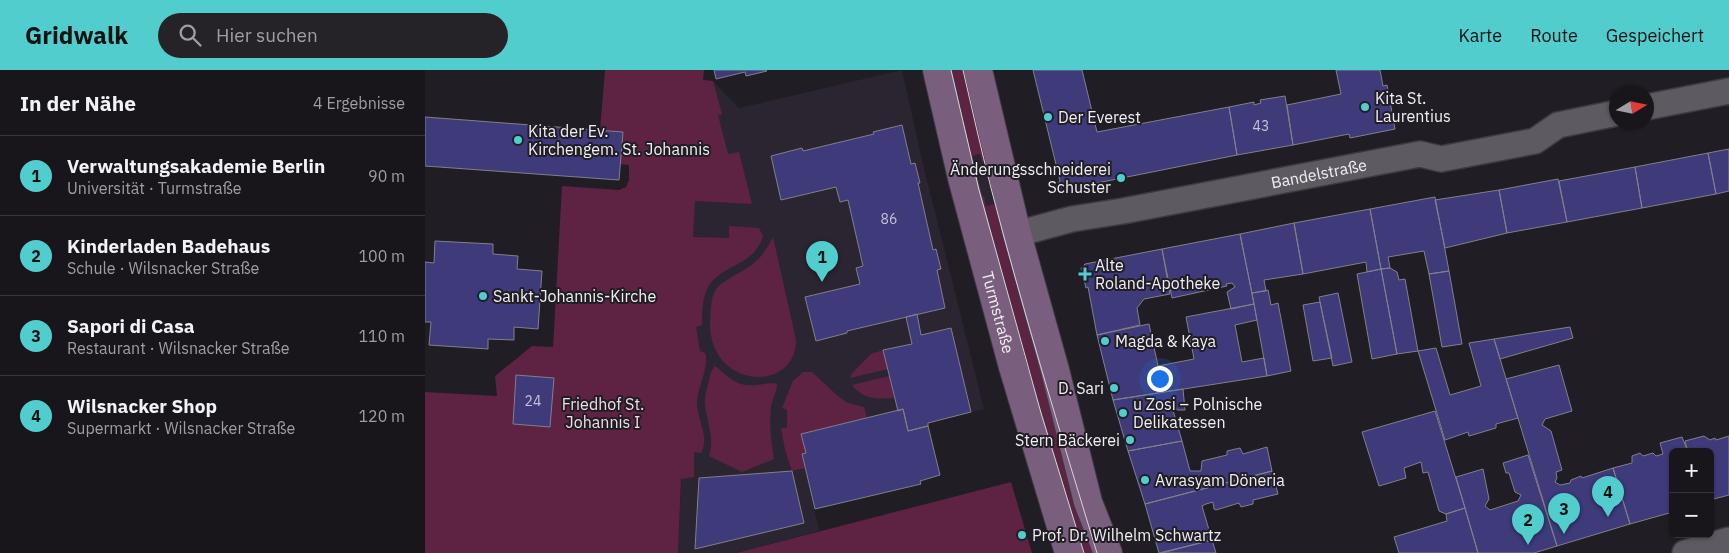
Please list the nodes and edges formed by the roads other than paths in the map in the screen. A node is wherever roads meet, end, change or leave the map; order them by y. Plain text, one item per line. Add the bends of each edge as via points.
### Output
1 (937, 70) edge
2 (978, 70) edge
3 (1729, 91) edge
4 (1654, 106) edge
5 (1609, 115) edge
6 (1017, 234) junction
7 (1729, 540) edge
8 (1069, 553) edge
9 (1108, 553) edge
10 (1685, 553) edge

1 - 8 main road, Turmstraße via 962,178 1013,367
2 - 6 main road
3 - 4 street
5 - 6 street, Bandelstraße via 1558,125 1535,141 1441,159 1420,154 1072,218
6 - 9 main road via 1088,502
7 - 10 street

